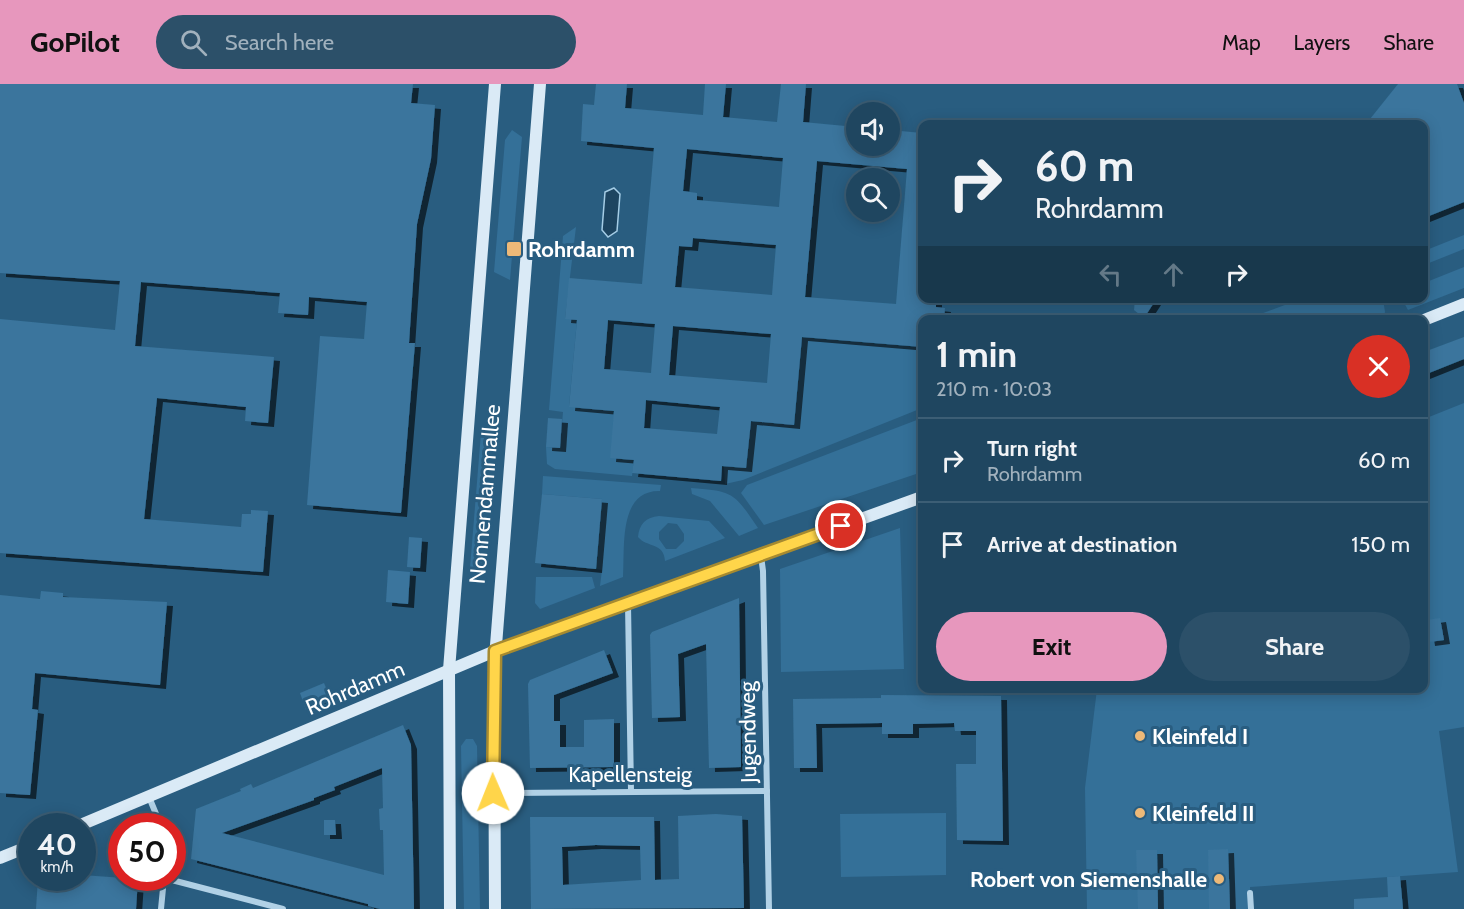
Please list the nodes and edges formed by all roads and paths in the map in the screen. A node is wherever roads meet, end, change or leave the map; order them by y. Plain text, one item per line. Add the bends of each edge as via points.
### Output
1 (495, 84) edge
2 (540, 84) edge
3 (1464, 304) edge
4 (1428, 318) edge
5 (918, 498) edge
6 (760, 554) junction
7 (628, 604) junction
8 (495, 651) junction
9 (449, 670) junction
10 (631, 791) junction
11 (767, 791) junction
12 (493, 793) junction
13 (149, 798) junction
14 (155, 813) edge
15 (96, 819) edge
16 (18, 851) edge
17 (0, 858) edge
18 (186, 884) edge
19 (163, 891) edge
20 (1250, 893) dead end
21 (161, 909) edge
22 (282, 909) edge
23 (450, 909) edge
24 (495, 909) edge
25 (769, 909) edge
26 (1251, 909) edge

1 - 9 main road, Nonnendammallee
2 - 8 main road, Nonnendammallee
3 - 4 main road
5 - 6 main road, Rohrdamm
6 - 7 main road, Rohrdamm
6 - 11 street, Jugendweg
7 - 8 main road, Rohrdamm
7 - 10 street
8 - 9 main road, Rohrdamm
8 - 12 main road, Nonnendammallee
9 - 13 main road, Rohrdamm
9 - 23 main road, Nonnendammallee
10 - 11 street, Kapellensteig
10 - 12 street, Kapellensteig
11 - 25 street, Jugendweg
12 - 24 main road, Nonnendammallee
13 - 14 street
13 - 15 main road, Rohrdamm
16 - 17 main road
18 - 22 street
19 - 21 street
20 - 26 street

